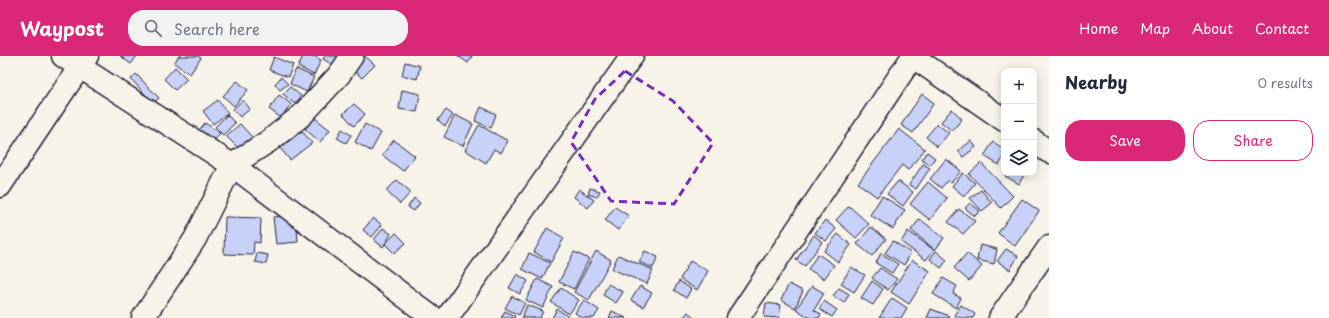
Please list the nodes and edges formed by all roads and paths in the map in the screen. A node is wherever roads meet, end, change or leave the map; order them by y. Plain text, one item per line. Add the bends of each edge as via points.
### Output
1 (352, 56) edge
2 (632, 56) edge
3 (913, 56) edge
4 (76, 60) edge
5 (1001, 118) edge
6 (1037, 143) edge
7 (1049, 152) edge
8 (232, 165) junction
9 (0, 186) edge
10 (1049, 247) edge
11 (143, 318) edge
12 (433, 318) edge
13 (447, 318) edge
14 (738, 318) edge
15 (1000, 318) edge

1 - 8 street via 339,75 302,115
2 - 13 street
3 - 5 street
3 - 14 street
4 - 8 street
4 - 9 street
6 - 7 street
8 - 11 street via 194,239
8 - 12 street
10 - 15 street

